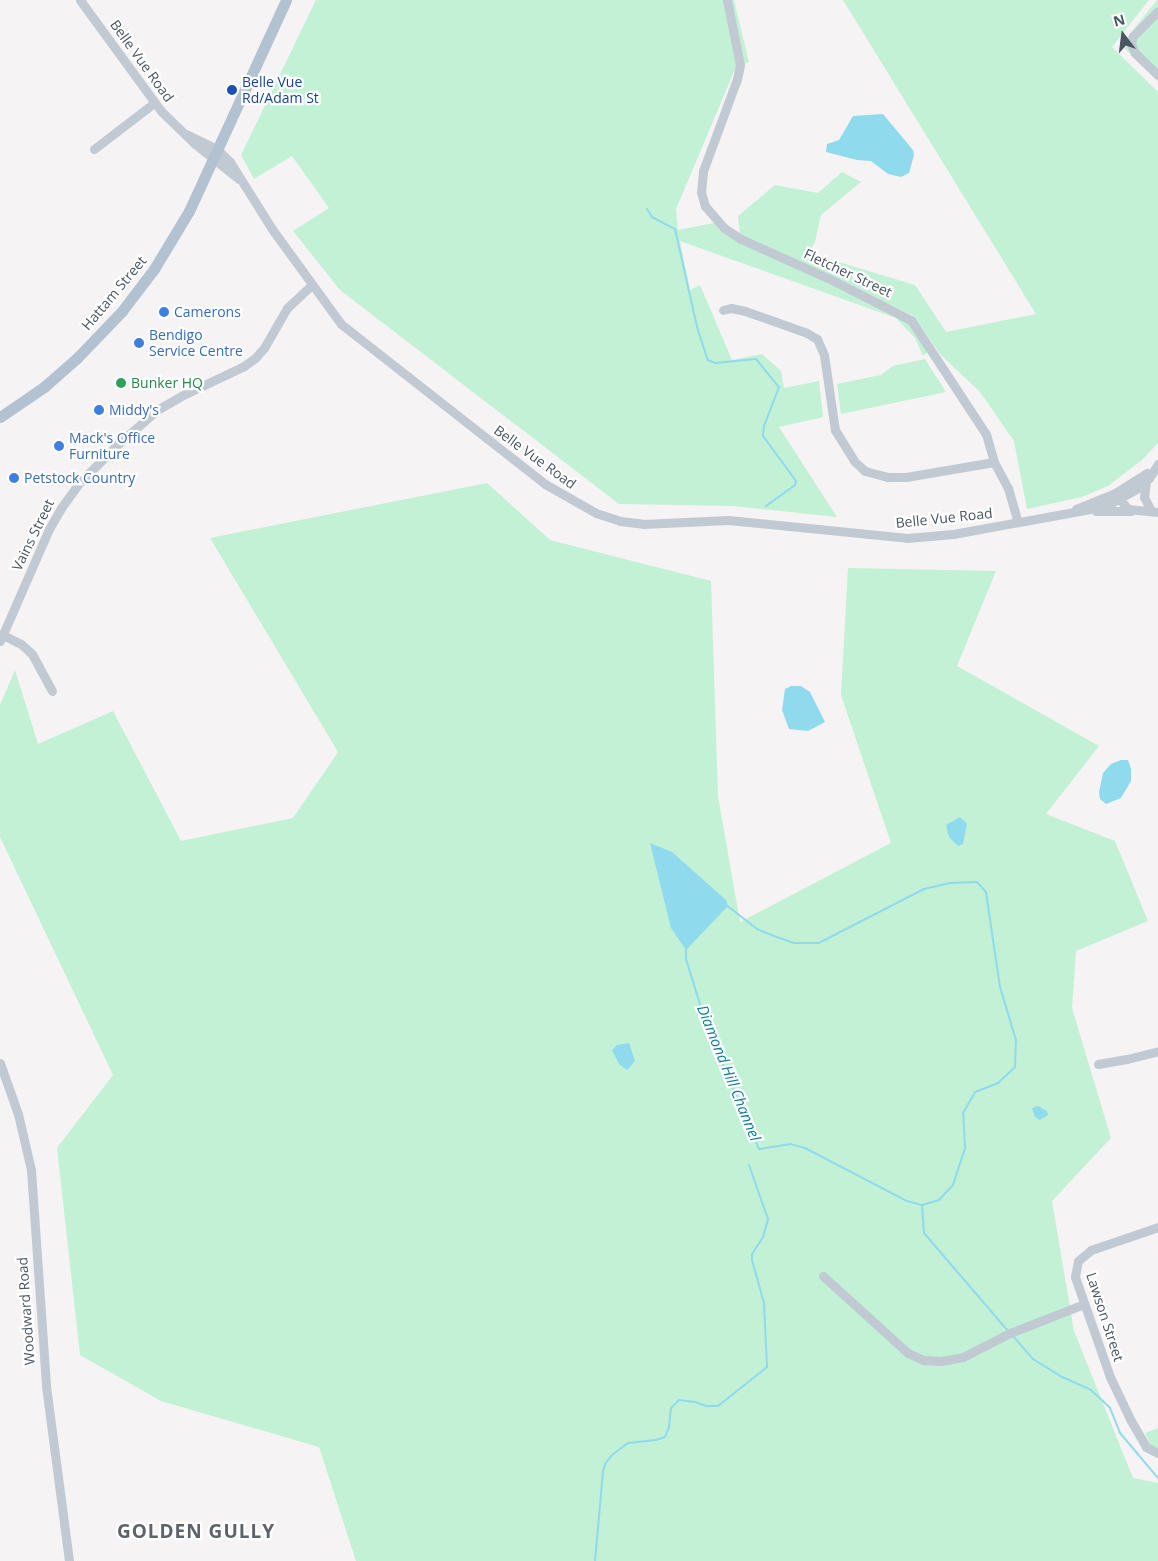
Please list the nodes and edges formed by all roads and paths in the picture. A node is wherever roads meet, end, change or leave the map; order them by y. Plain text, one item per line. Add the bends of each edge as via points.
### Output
1 (80, 0) edge
2 (286, 0) edge
3 (727, 0) edge
4 (1158, 11) edge
5 (1158, 75) edge
6 (154, 103) junction
7 (94, 149) dead end
8 (215, 154) junction
9 (312, 285) junction
10 (723, 310) dead end
11 (0, 417) edge
12 (994, 462) junction
13 (1158, 464) edge
14 (1146, 481) junction
15 (1120, 493) junction
16 (1086, 510) junction
17 (1137, 510) junction
18 (1072, 511) junction
19 (1154, 511) edge
20 (1018, 522) junction
21 (1, 638) edge
22 (52, 691) dead end
23 (1158, 1051) edge
24 (0, 1063) edge
25 (1098, 1064) dead end
26 (1158, 1228) edge
27 (823, 1276) dead end
28 (1084, 1304) junction
29 (1158, 1453) edge
30 (69, 1561) edge

1 - 6 street, Belle Vue Road
2 - 8 main road, Hattam Street
3 - 12 street, Fletcher Street via 740,65 703,171 701,192 705,206 716,220 741,239 834,280 911,320 986,434
4 - 5 street via 1133,36 1131,44
6 - 7 street
6 - 8 street, Belle Vue Road via 186,134
8 - 9 street, Belle Vue Road via 233,166
8 - 11 main road, Hattam Street via 189,211 131,300 59,374
9 - 20 street, Belle Vue Road via 341,324 387,362 545,484 596,513 643,524 728,520 900,538 953,534
9 - 21 street, Vains Street via 287,308 255,358 157,410 80,482 49,529
10 - 12 street via 745,311 817,339 824,355 835,430 854,461 865,471 888,477 906,477
12 - 20 street, Fletcher Street via 1008,488
13 - 14 street, Belle Vue Road
13 - 15 street
14 - 15 street, Belle Vue Road
14 - 19 street via 1144,497
15 - 16 street, Belle Vue Road
15 - 17 street
15 - 18 street, Belle Vue Road
16 - 17 street
16 - 18 street, Belle Vue Road
17 - 19 street
18 - 20 street, Belle Vue Road
21 - 22 street via 20,644 32,654
23 - 25 street
24 - 30 street, Woodward Road via 14,1101 31,1170 46,1386
26 - 28 street, Lawson Street via 1098,1247 1081,1258 1075,1277
27 - 28 street via 908,1353 923,1360 963,1357 1010,1333
28 - 29 street, Lawson Street via 1110,1377 1130,1419 1146,1446

